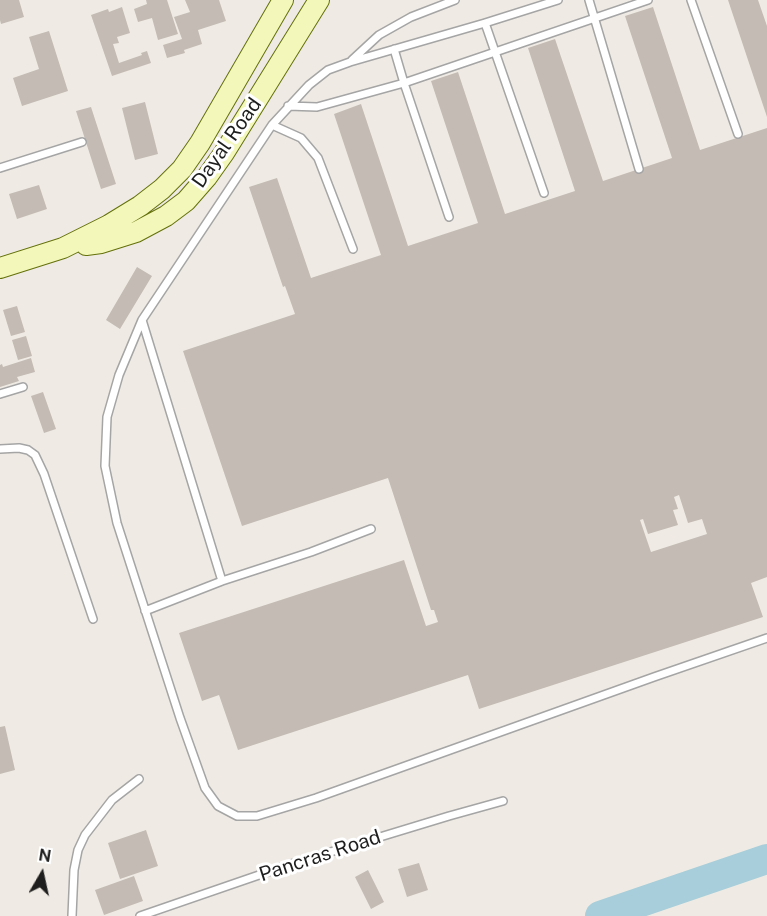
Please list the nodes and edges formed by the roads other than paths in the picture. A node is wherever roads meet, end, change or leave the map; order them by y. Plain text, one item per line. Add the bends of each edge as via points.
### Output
1 (283, 0) edge
2 (319, 0) edge
3 (454, 0) edge
4 (558, 0) edge
5 (589, 0) edge
6 (648, 0) edge
7 (691, 0) edge
8 (594, 19) junction
9 (485, 23) junction
10 (394, 49) junction
11 (495, 52) junction
12 (350, 62) junction
13 (404, 83) junction
14 (288, 106) junction
15 (272, 125) junction
16 (738, 134) dead end
17 (82, 142) dead end
18 (0, 168) edge
19 (639, 169) dead end
20 (544, 193) dead end
21 (449, 217) dead end
22 (63, 248) junction
23 (353, 249) dead end
24 (0, 268) edge
25 (142, 321) junction
26 (23, 387) dead end
27 (0, 394) edge
28 (0, 449) edge
29 (371, 529) dead end
30 (222, 581) junction
31 (146, 611) junction
32 (93, 619) dead end
33 (767, 638) edge
34 (139, 779) dead end
35 (503, 801) dead end
36 (72, 916) edge
37 (140, 916) edge

1 - 22 street, Dayal Road via 182,169 140,206
2 - 22 street, Dayal Road via 224,153 186,201 136,232 101,243
3 - 12 lane via 395,26
4 - 9 lane
5 - 8 lane
6 - 8 lane
7 - 16 lane
8 - 11 lane
8 - 19 lane
9 - 10 lane
9 - 11 lane
10 - 12 lane
10 - 13 lane
11 - 13 lane
11 - 20 lane
12 - 14 lane via 328,70
13 - 14 lane via 317,107
13 - 21 lane
14 - 15 lane
15 - 23 lane via 301,138 318,158
15 - 25 lane
17 - 18 lane
22 - 24 street, Dayal Road
25 - 30 lane
25 - 31 lane via 119,375 107,417 105,466 117,523
26 - 27 lane
28 - 32 lane via 19,448 35,455
29 - 30 lane
30 - 31 lane
31 - 33 lane via 205,788 218,806 237,816 257,816 316,798
34 - 36 lane via 112,800 85,835 74,870
35 - 37 lane, Pancras Road via 301,861

